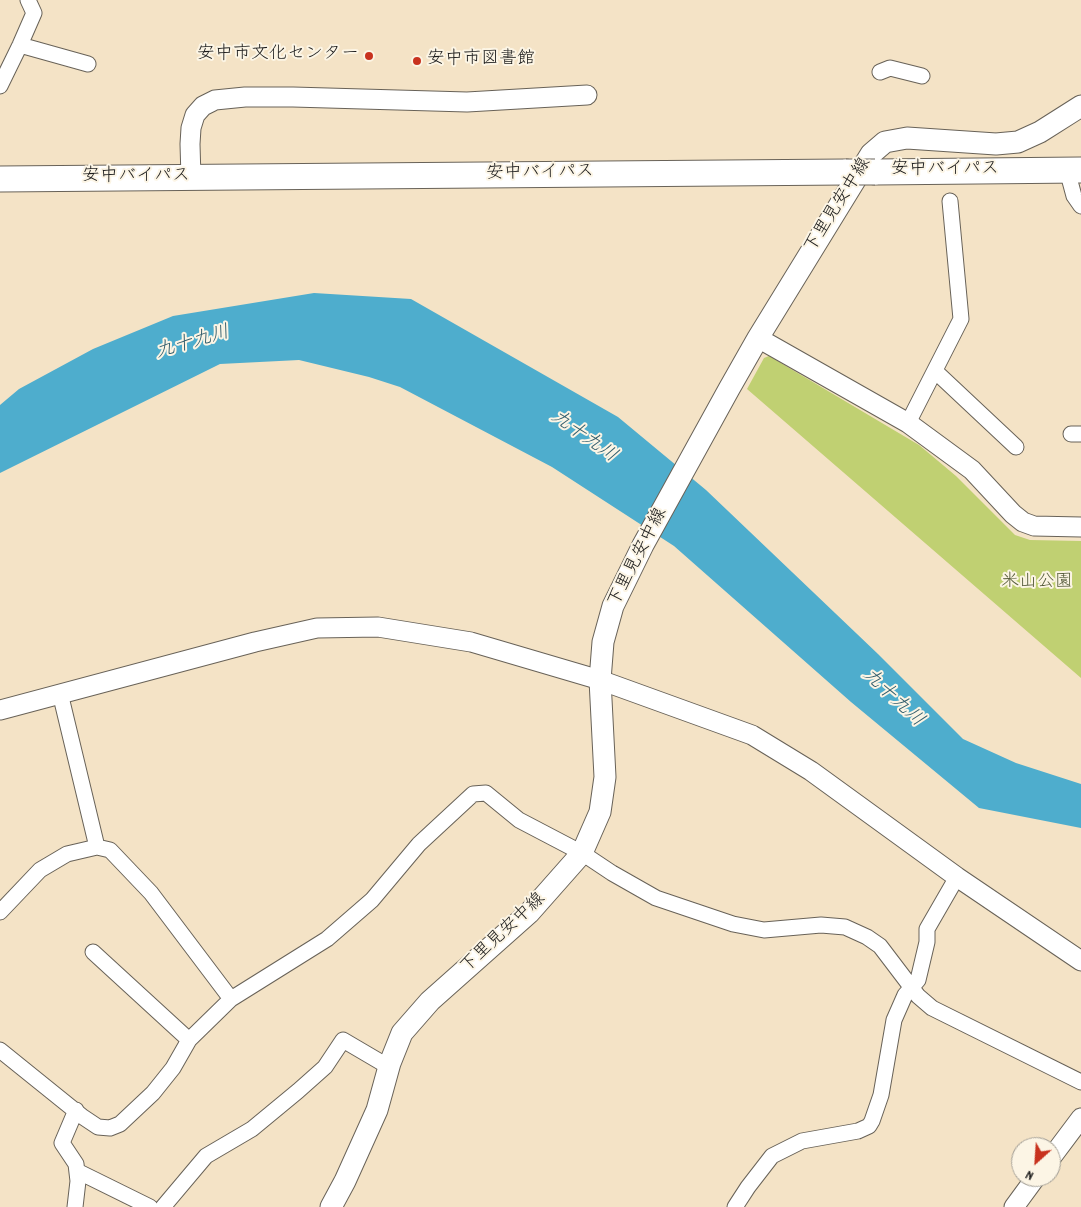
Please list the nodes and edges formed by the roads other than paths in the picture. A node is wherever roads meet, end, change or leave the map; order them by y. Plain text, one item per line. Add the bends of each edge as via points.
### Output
1 (28, 0) edge
2 (20, 45) junction
3 (88, 64) dead end
4 (880, 72) dead end
5 (922, 76) dead end
6 (0, 86) edge
7 (587, 95) dead end
8 (1076, 114) edge
9 (1074, 170) edge
10 (191, 178) junction
11 (0, 179) edge
12 (950, 200) dead end
13 (1081, 206) edge
14 (758, 338) junction
15 (935, 370) junction
16 (908, 423) junction
17 (1016, 447) dead end
18 (1081, 527) edge
19 (600, 680) junction
20 (60, 693) junction
21 (0, 710) edge
22 (97, 847) junction
23 (582, 853) junction
24 (958, 878) junction
25 (0, 912) edge
26 (93, 952) dead end
27 (1081, 961) edge
28 (911, 988) junction
29 (231, 999) junction
30 (189, 1040) junction
31 (0, 1050) edge
32 (389, 1068) junction
33 (1081, 1082) edge
34 (76, 1110) junction
35 (1081, 1118) edge
36 (1061, 1145) edge
37 (77, 1171) junction
38 (1029, 1187) edge
39 (75, 1207) edge
40 (150, 1207) edge
41 (163, 1207) edge
42 (331, 1207) edge
43 (735, 1207) edge
44 (1014, 1207) edge

1 - 2 street via 34,13
2 - 3 street
2 - 6 street
4 - 5 street via 890,68
7 - 10 street via 467,102 293,97 215,100 195,115 191,128
8 - 14 main road, 下里見安中線 via 1018,142 996,144 907,138 885,142 871,154
9 - 10 highway, 安中バイパス, bridge
9 - 13 street via 1074,196
10 - 11 highway, 安中バイパス
12 - 15 street via 961,319
14 - 16 street
14 - 19 main road, 下里見安中線 via 642,545 613,606 603,642
15 - 16 street
15 - 17 street
16 - 18 street via 972,470 1023,522 1034,526
19 - 20 street via 471,642 378,626 348,626 317,628 255,642
19 - 23 main road, 下里見安中線 via 605,777 600,812
19 - 24 street via 752,735 811,771
20 - 21 street
20 - 22 street
22 - 25 street via 67,854 40,870
22 - 29 street via 110,850 151,893
23 - 28 street via 656,898 733,924 764,930 821,925 845,927 868,936 880,946
23 - 29 street via 518,820 486,793 473,794 419,844 372,900 327,939
23 - 32 main road, 下里見安中線 via 529,914 430,1001 402,1033
24 - 27 street
24 - 28 street via 928,929 918,980
26 - 30 street
28 - 33 street via 932,1008
28 - 43 street via 894,1020 881,1095 869,1126 802,1141 772,1156
29 - 30 street
30 - 34 street via 153,1093 120,1124 110,1128 98,1127
31 - 34 street
32 - 41 street via 343,1040 325,1067 298,1091 252,1129 206,1156
32 - 42 main road, 下里見安中線 via 377,1110
34 - 37 street via 62,1143
35 - 36 street
37 - 39 street
37 - 40 street
38 - 44 street

